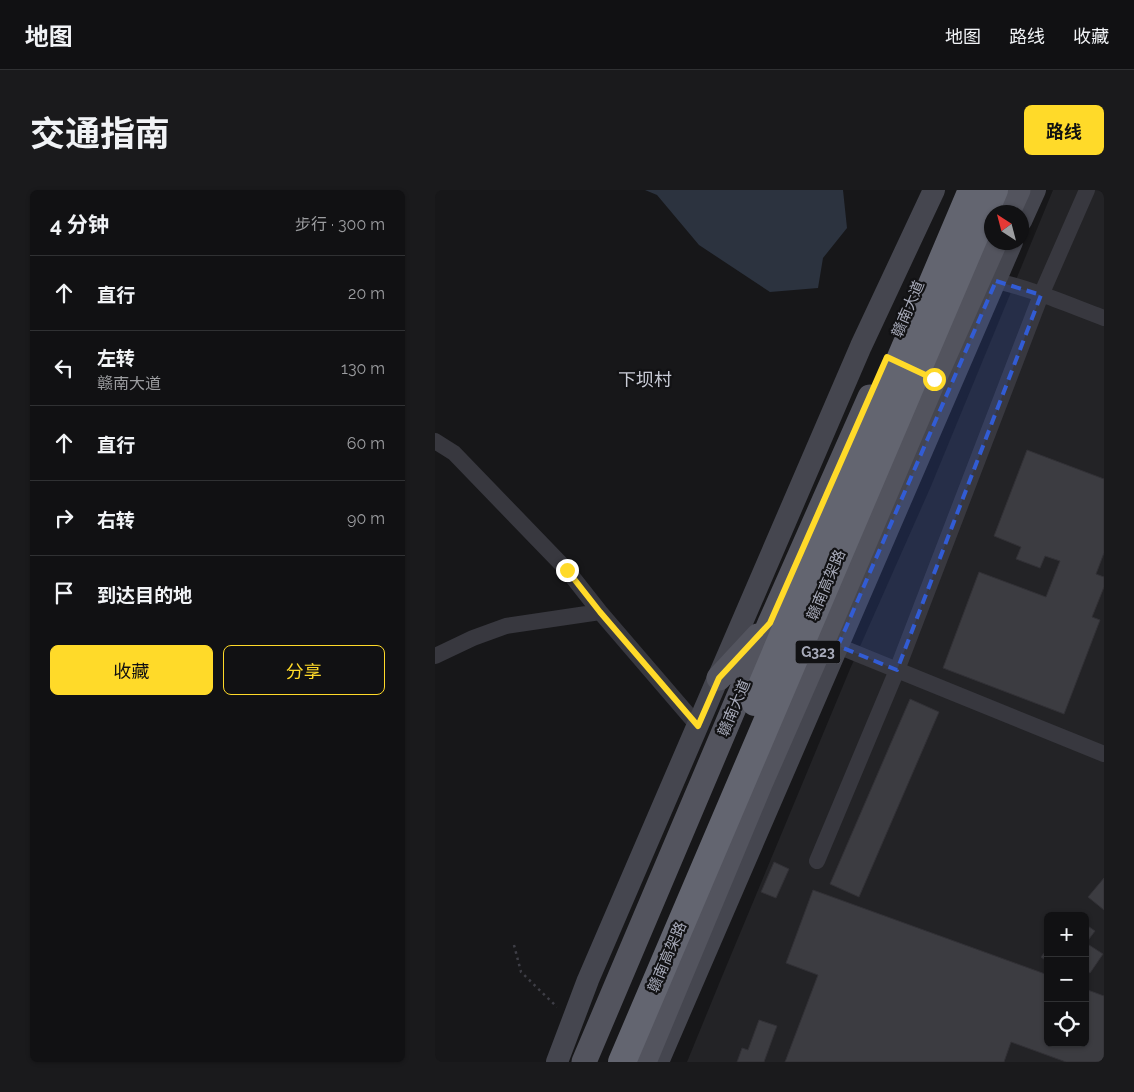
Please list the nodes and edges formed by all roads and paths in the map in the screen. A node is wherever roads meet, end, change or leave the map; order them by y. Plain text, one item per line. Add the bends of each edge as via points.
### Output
1 (934, 190) edge
2 (958, 190) edge
3 (972, 190) edge
4 (994, 190) edge
5 (1018, 190) edge
6 (1035, 190) edge
7 (1087, 190) edge
8 (1011, 205) edge
9 (1028, 205) edge
10 (991, 250) edge
11 (1009, 250) edge
12 (995, 281) junction
13 (1041, 295) junction
14 (1104, 318) edge
15 (887, 357) junction
16 (934, 379) junction
17 (435, 441) edge
18 (600, 612) junction
19 (770, 623) junction
20 (831, 642) junction
21 (435, 656) edge
22 (897, 670) junction
23 (719, 678) junction
24 (812, 706) joint
25 (698, 726) junction
26 (1104, 754) edge
27 (817, 862) dead end
28 (514, 945) dead end
29 (561, 1010) dead end
30 (557, 1062) edge
31 (584, 1062) edge
32 (603, 1062) edge
33 (622, 1062) edge
34 (644, 1062) edge
35 (657, 1062) edge

1 - 23 street via 861,346
2 - 15 main road, 赣南大道
3 - 32 highway, 赣南高架路
4 - 33 highway, 赣南高架路
5 - 8 main road
6 - 9 street
7 - 13 street
10 - 16 main road, G323
11 - 12 street
12 - 13 street
12 - 20 street
13 - 14 street
13 - 22 street
15 - 16 main road
15 - 19 main road, 赣南大道
16 - 20 main road, G323
17 - 18 street via 454,453 567,570
18 - 21 street via 507,626
18 - 25 street
19 - 23 main road
19 - 31 main road, 赣南大道
20 - 22 street
20 - 24 main road
20 - 34 main road, G323 via 761,784
22 - 26 street
22 - 27 street
23 - 25 street
24 - 35 street
25 - 30 street
28 - 29 path via 521,972

